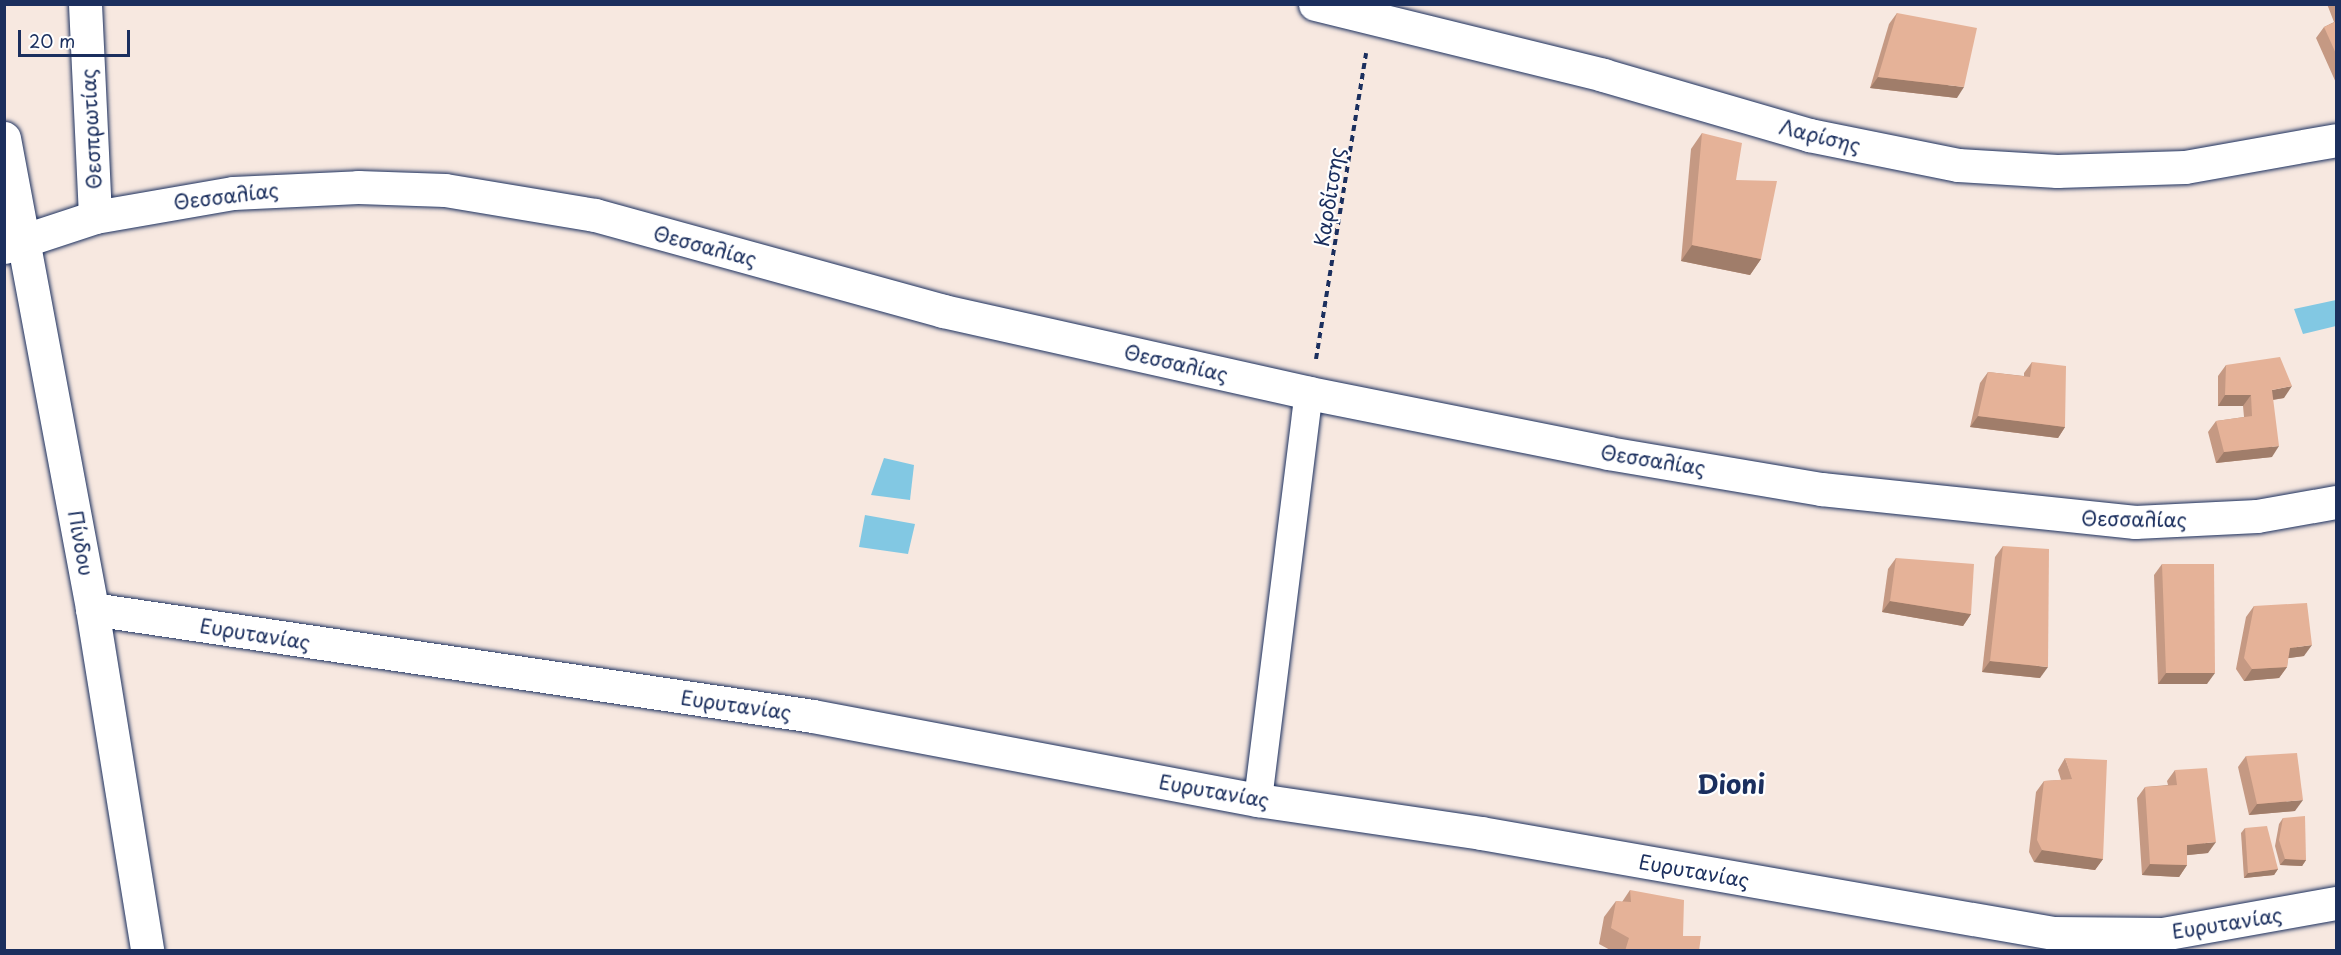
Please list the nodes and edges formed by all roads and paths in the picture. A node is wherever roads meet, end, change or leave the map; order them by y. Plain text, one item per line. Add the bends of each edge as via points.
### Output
1 (85, 4) edge
2 (1315, 4) edge
3 (1371, 16) junction
4 (4, 138) edge
5 (2337, 140) edge
6 (95, 217) junction
7 (16, 243) edge
8 (1309, 393) junction
9 (2337, 502) edge
10 (92, 609) junction
11 (1258, 800) junction
12 (2337, 903) edge
13 (147, 951) edge

1 - 6 street, Θεσπρωτίας
2 - 3 street, Λαρίσης
3 - 5 street, Λαρίσης via 1603,75 1809,135 1958,165 2057,171 2185,167
3 - 8 path, Καρδίτσης via 1345,202
4 - 7 street, Πίνδου
6 - 7 street, Θεσσαλίας
6 - 8 street, Θεσσαλίας via 177,200 286,189 398,187 514,199 595,215 943,311
7 - 10 street, Πίνδου
8 - 9 street, Θεσσαλίας via 1608,453 1895,500 2135,522 2257,516
8 - 11 street
10 - 11 street, Ευρυτανίας via 813,716
10 - 13 street, Πίνδου
11 - 12 street, Ευρυτανίας via 1481,833 2053,933 2162,934

